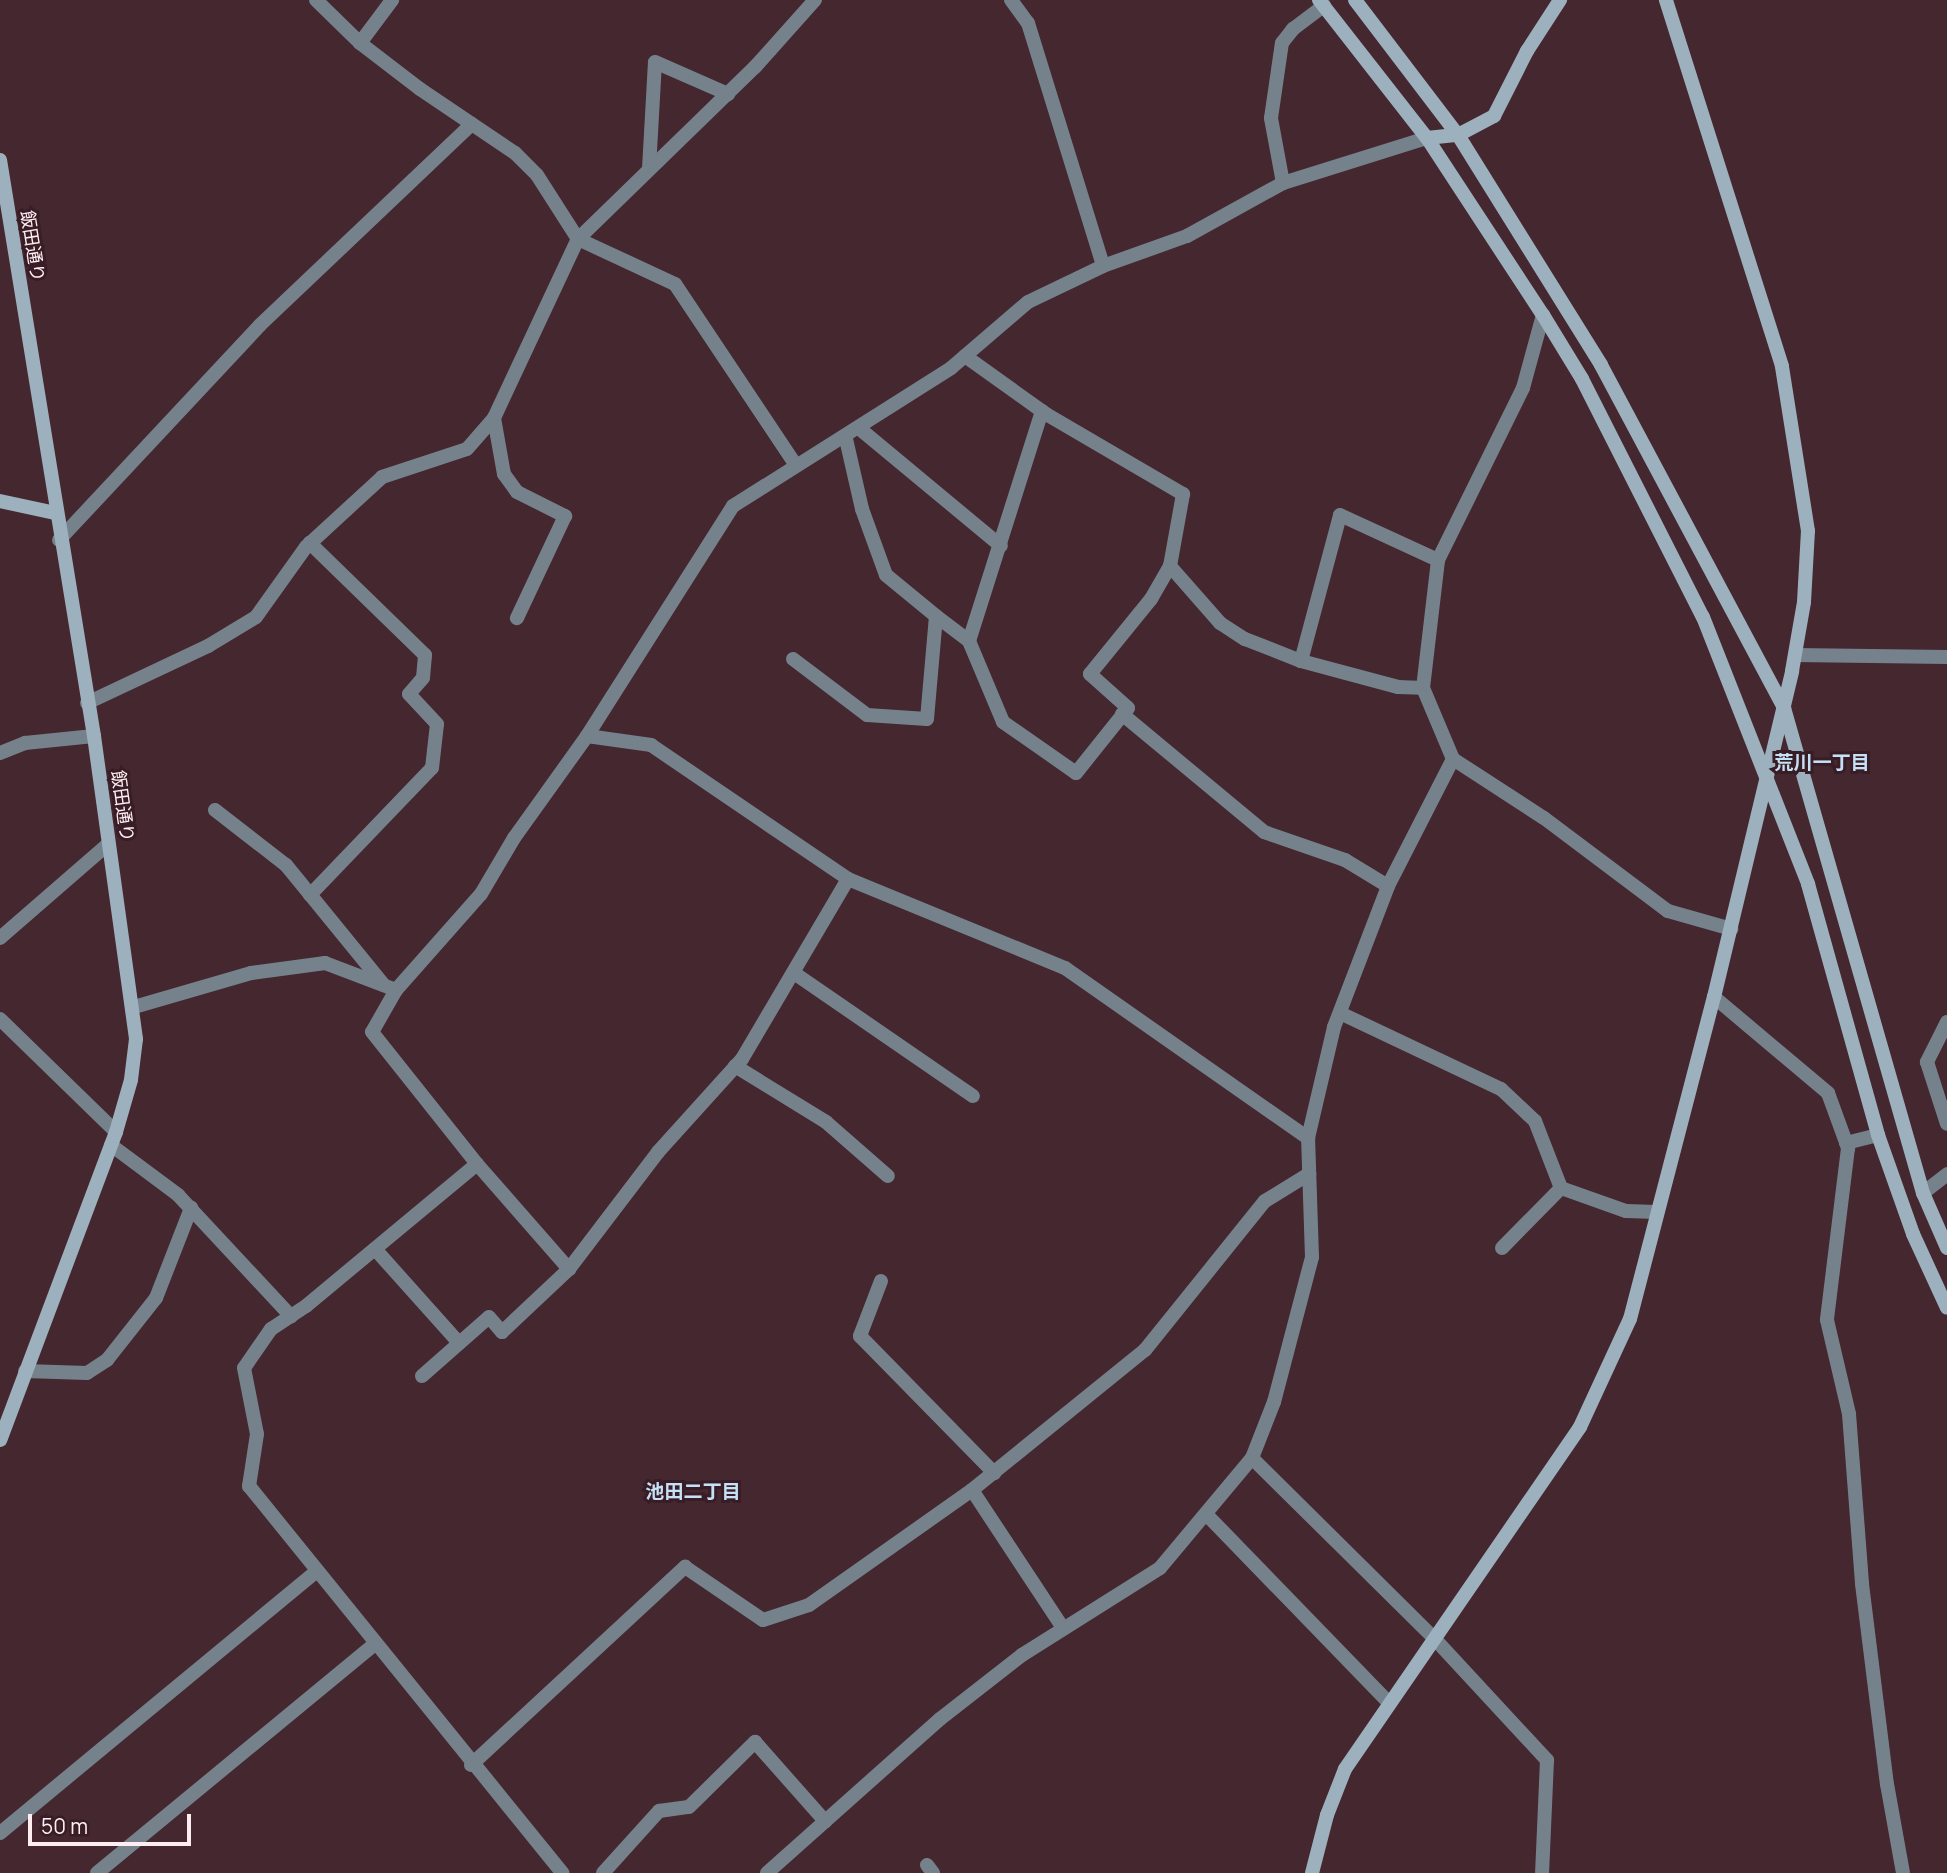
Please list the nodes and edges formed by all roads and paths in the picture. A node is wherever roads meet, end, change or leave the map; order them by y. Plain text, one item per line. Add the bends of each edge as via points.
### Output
1 (316, 0) edge
2 (391, 0) edge
3 (815, 0) edge
4 (1011, 0) edge
5 (1355, 0) edge
6 (1560, 0) edge
7 (1666, 0) edge
8 (1322, 3) edge
9 (360, 43) junction
10 (728, 94) junction
11 (472, 124) junction
12 (1458, 135) junction
13 (1427, 138) junction
14 (0, 160) edge
15 (649, 169) junction
16 (1283, 183) junction
17 (578, 239) junction
18 (1103, 266) junction
19 (1543, 315) junction
20 (965, 356) junction
21 (1042, 411) junction
22 (494, 418) junction
23 (860, 429) junction
24 (846, 439) junction
25 (795, 464) junction
26 (0, 501) edge
27 (55, 513) junction
28 (59, 540) junction
29 (310, 543) junction
30 (1001, 546) junction
31 (1438, 560) junction
32 (1170, 566) junction
33 (936, 616) junction
34 (517, 618) dead end
35 (969, 641) junction
36 (1795, 655) junction
37 (1947, 657) edge
38 (793, 659) dead end
39 (1301, 661) junction
40 (1423, 688) junction
41 (87, 703) junction
42 (1784, 708) junction
43 (1122, 714) junction
44 (94, 736) junction
45 (587, 736) junction
46 (0, 752) edge
47 (1452, 759) junction
48 (1767, 771) junction
49 (215, 810) dead end
50 (108, 844) junction
51 (848, 879) junction
52 (1388, 886) junction
53 (310, 895) junction
54 (1731, 929) junction
55 (0, 938) edge
56 (794, 973) junction
57 (390, 988) junction
58 (1714, 997) junction
59 (134, 1007) junction
60 (1340, 1013) junction
61 (0, 1019) edge
62 (1947, 1022) edge
63 (735, 1066) junction
64 (973, 1096) dead end
65 (1947, 1124) edge
66 (1878, 1135) junction
67 (114, 1138) junction
68 (1308, 1138) junction
69 (1846, 1143) junction
70 (477, 1164) junction
71 (1309, 1174) junction
72 (1947, 1174) edge
73 (888, 1176) dead end
74 (1561, 1188) junction
75 (1923, 1193) junction
76 (191, 1208) junction
77 (1656, 1212) junction
78 (1502, 1248) dead end
79 (1947, 1248) edge
80 (375, 1249) junction
81 (569, 1269) junction
82 (881, 1281) dead end
83 (1947, 1308) edge
84 (291, 1316) junction
85 (459, 1343) junction
86 (26, 1371) junction
87 (422, 1376) dead end
88 (0, 1440) edge
89 (1252, 1458) junction
90 (994, 1473) junction
91 (972, 1490) junction
92 (1206, 1514) junction
93 (317, 1571) junction
94 (1063, 1628) junction
95 (1433, 1637) junction
96 (375, 1644) junction
97 (1388, 1702) junction
98 (471, 1765) junction
99 (825, 1821) junction
100 (0, 1833) edge
101 (97, 1873) edge
102 (562, 1873) edge
103 (603, 1873) edge
104 (766, 1873) edge
105 (1312, 1873) edge
106 (1542, 1873) edge
107 (1904, 1873) edge

1 - 9 street
2 - 9 street
3 - 10 street
4 - 18 street via 1028,23
5 - 12 street
6 - 12 street via 1494,116
7 - 36 street via 1782,366 1808,531
8 - 13 street
8 - 16 street via 1282,43 1271,118
9 - 11 street
10 - 15 street
10 - 15 street via 655,62
11 - 17 street via 515,153 537,175
11 - 28 street via 260,325
12 - 13 street
12 - 42 street via 1601,365
13 - 16 street
13 - 19 street
14 - 27 street, 飯田通り
15 - 17 street
16 - 18 street via 1186,236
17 - 22 street
17 - 25 street via 675,284
18 - 20 street via 1028,302
19 - 31 street via 1523,388
19 - 48 street via 1583,379 1703,617
20 - 21 street
20 - 23 street
21 - 30 street
21 - 32 street via 1183,494
22 - 29 street via 467,449 382,477
22 - 34 street via 504,474 517,492 565,516
23 - 24 street
23 - 30 street
24 - 25 street
24 - 33 street via 862,509 886,575
25 - 45 street via 733,506
26 - 27 street
27 - 28 street, 飯田通り
28 - 41 street, 飯田通り
29 - 41 street via 256,617 208,646
29 - 53 street via 425,655 423,678 410,694 438,724 432,768
30 - 35 street
31 - 39 street via 1340,515
31 - 40 street
32 - 39 street via 1220,623 1245,639
32 - 43 street via 1151,599 1090,674 1128,708
33 - 35 street
33 - 38 street via 927,719 867,715
35 - 43 street via 1003,722 1076,773
36 - 37 street
36 - 42 street
39 - 40 street via 1398,687
40 - 47 street
41 - 44 street, 飯田通り
42 - 48 street
42 - 75 street
43 - 52 street via 1264,832 1345,860
44 - 46 street via 25,743
44 - 50 street, 飯田通り
45 - 51 street via 651,745
45 - 57 street via 514,838 481,894
47 - 52 street
47 - 54 street via 1544,818 1668,911
48 - 54 street
48 - 66 street via 1808,884
49 - 53 street via 286,865
50 - 55 street
50 - 59 street, 飯田通り
51 - 56 street
51 - 68 street via 1065,968
52 - 60 street
53 - 57 street
54 - 58 street
56 - 63 street
56 - 64 street
57 - 59 street via 325,963 251,973
57 - 70 street via 372,1031
58 - 69 street via 1828,1093
58 - 77 street
59 - 67 street, 飯田通り via 131,1080
60 - 68 street
60 - 74 street via 1502,1088 1535,1121
61 - 67 street
62 - 65 street via 1927,1062
63 - 73 street via 826,1122
63 - 81 street via 658,1152
66 - 69 street
66 - 83 street via 1913,1234
67 - 76 street
67 - 86 street, 飯田通り
68 - 71 street
69 - 107 street via 1827,1320 1849,1414 1862,1584 1887,1784
70 - 80 street
70 - 81 street
71 - 89 street via 1312,1257 1274,1402
71 - 90 street via 1265,1201 1145,1350
72 - 75 street
74 - 77 street via 1626,1211
74 - 78 street
75 - 79 street
76 - 84 street
76 - 86 street via 156,1298 107,1360 87,1373
77 - 95 street via 1630,1319 1580,1427
80 - 84 street
80 - 85 street
81 - 85 street via 502,1332 489,1317
82 - 90 street via 860,1336
84 - 93 street via 271,1329 244,1368 257,1434 249,1486
85 - 87 street
86 - 88 street, 飯田通り
89 - 92 street
89 - 95 street
90 - 91 street
91 - 94 street
91 - 98 street via 808,1605 763,1620 685,1567
92 - 94 street via 1160,1568
92 - 97 street
93 - 96 street
93 - 100 street
94 - 99 street via 940,1719
95 - 97 street
95 - 106 street via 1547,1760
96 - 98 street
96 - 101 street
97 - 105 street via 1345,1769
98 - 102 street
99 - 103 street via 755,1742 689,1807 659,1811
99 - 104 street

